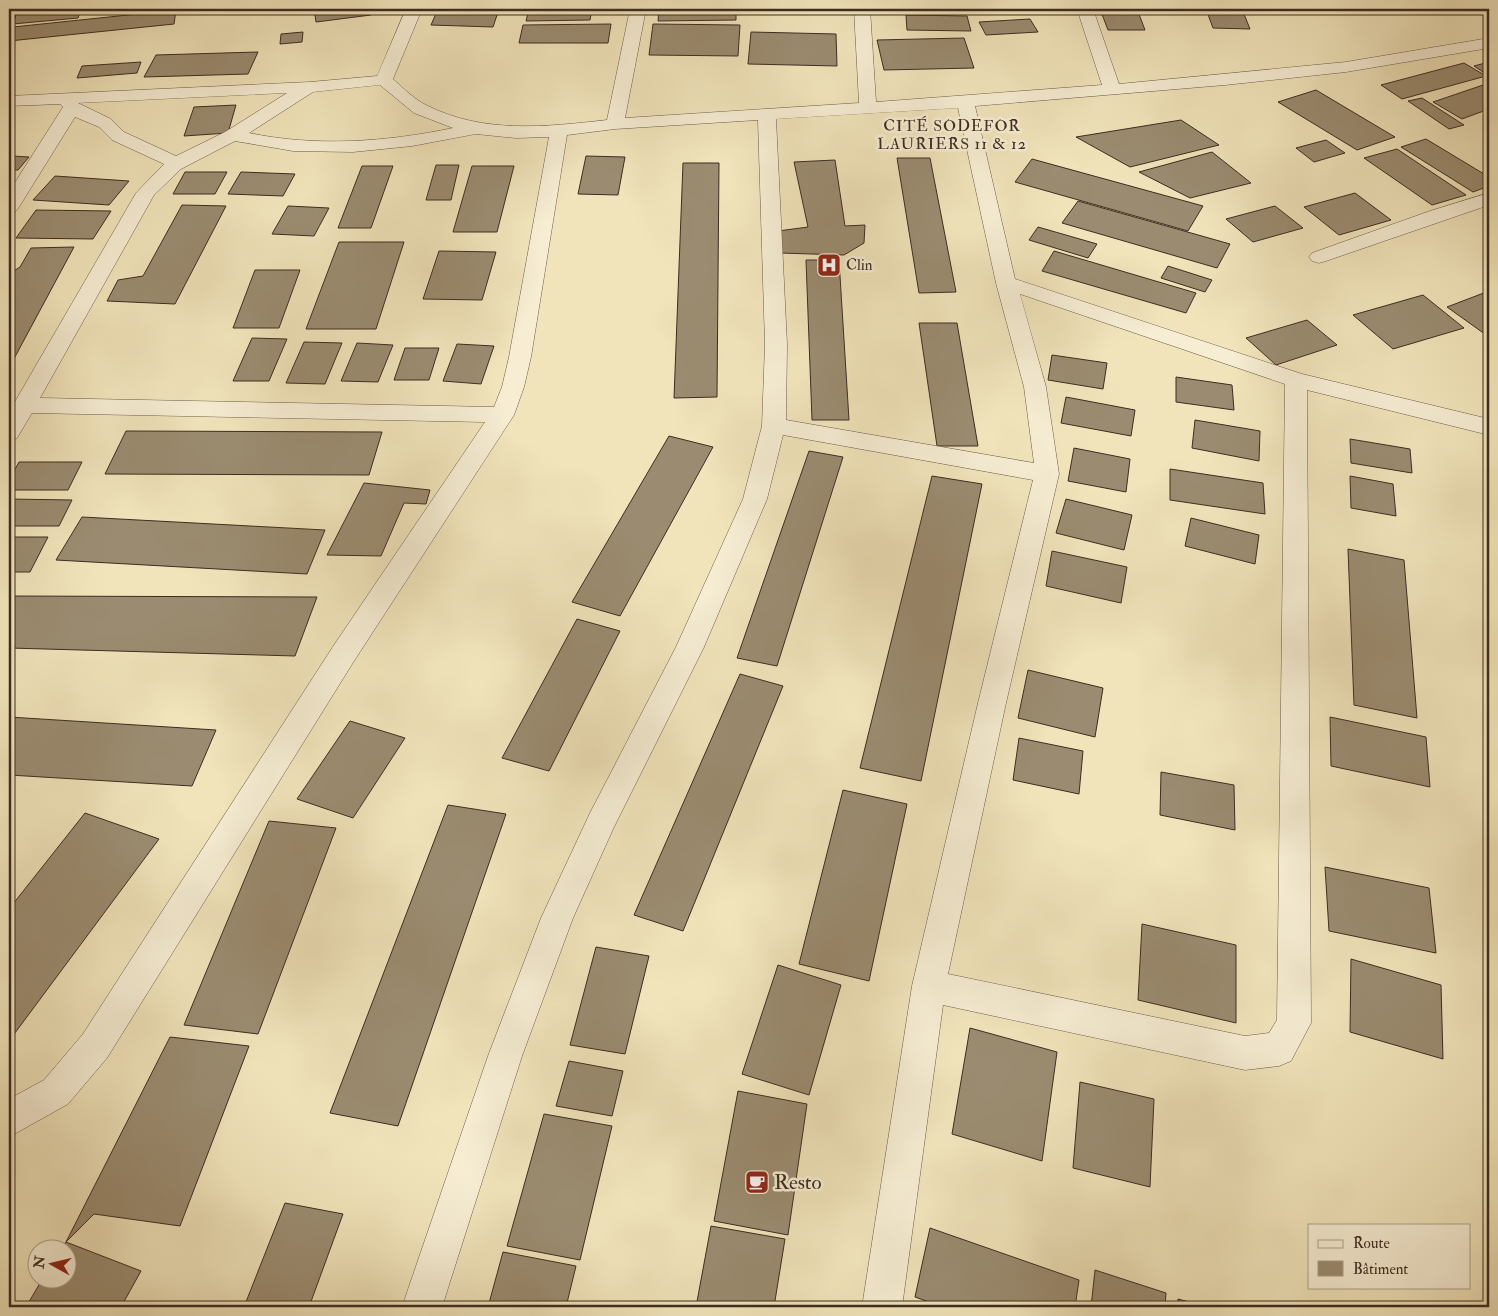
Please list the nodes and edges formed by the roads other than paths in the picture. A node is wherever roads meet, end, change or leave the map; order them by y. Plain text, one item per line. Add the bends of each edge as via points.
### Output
1 (414, 9) edge
2 (638, 9) edge
3 (862, 9) edge
4 (1085, 9) edge
5 (1489, 43) edge
6 (384, 80) junction
7 (310, 87) junction
8 (1112, 88) junction
9 (9, 101) edge
10 (965, 102) junction
11 (68, 103) junction
12 (868, 108) junction
13 (767, 114) junction
14 (616, 124) junction
15 (473, 130) junction
16 (559, 131) junction
17 (232, 135) junction
18 (176, 163) junction
19 (1489, 199) edge
20 (9, 207) edge
21 (1319, 258) dead end
22 (1006, 283) junction
23 (1296, 380) junction
24 (25, 405) junction
25 (502, 415) junction
26 (774, 426) junction
27 (1489, 427) edge
28 (9, 432) edge
29 (1047, 474) junction
30 (929, 986) junction
31 (9, 1119) edge
32 (422, 1307) edge
33 (882, 1307) edge

1 - 6 street
2 - 14 street
3 - 12 street
4 - 8 street
5 - 8 street via 1346,67
6 - 7 street
6 - 15 street via 418,108
7 - 11 street
7 - 17 street
8 - 10 street
9 - 11 street
10 - 12 street
10 - 22 street
11 - 18 street via 105,123 118,136
11 - 20 street
12 - 13 street
13 - 14 street
13 - 26 street via 776,344
14 - 16 street
15 - 16 street via 507,134
15 - 17 street via 420,142 362,148 288,146
16 - 25 street via 520,357
17 - 18 street
18 - 24 street via 146,193
19 - 21 street
22 - 23 street
22 - 29 street via 1034,387
23 - 27 street
23 - 30 street via 1294,1023 1279,1048 1245,1052
24 - 25 street
24 - 28 street
25 - 31 street via 344,653 95,1046 56,1092
26 - 29 street
26 - 32 street via 755,499 690,647 601,822 557,918 505,1056
29 - 30 street
30 - 33 street

